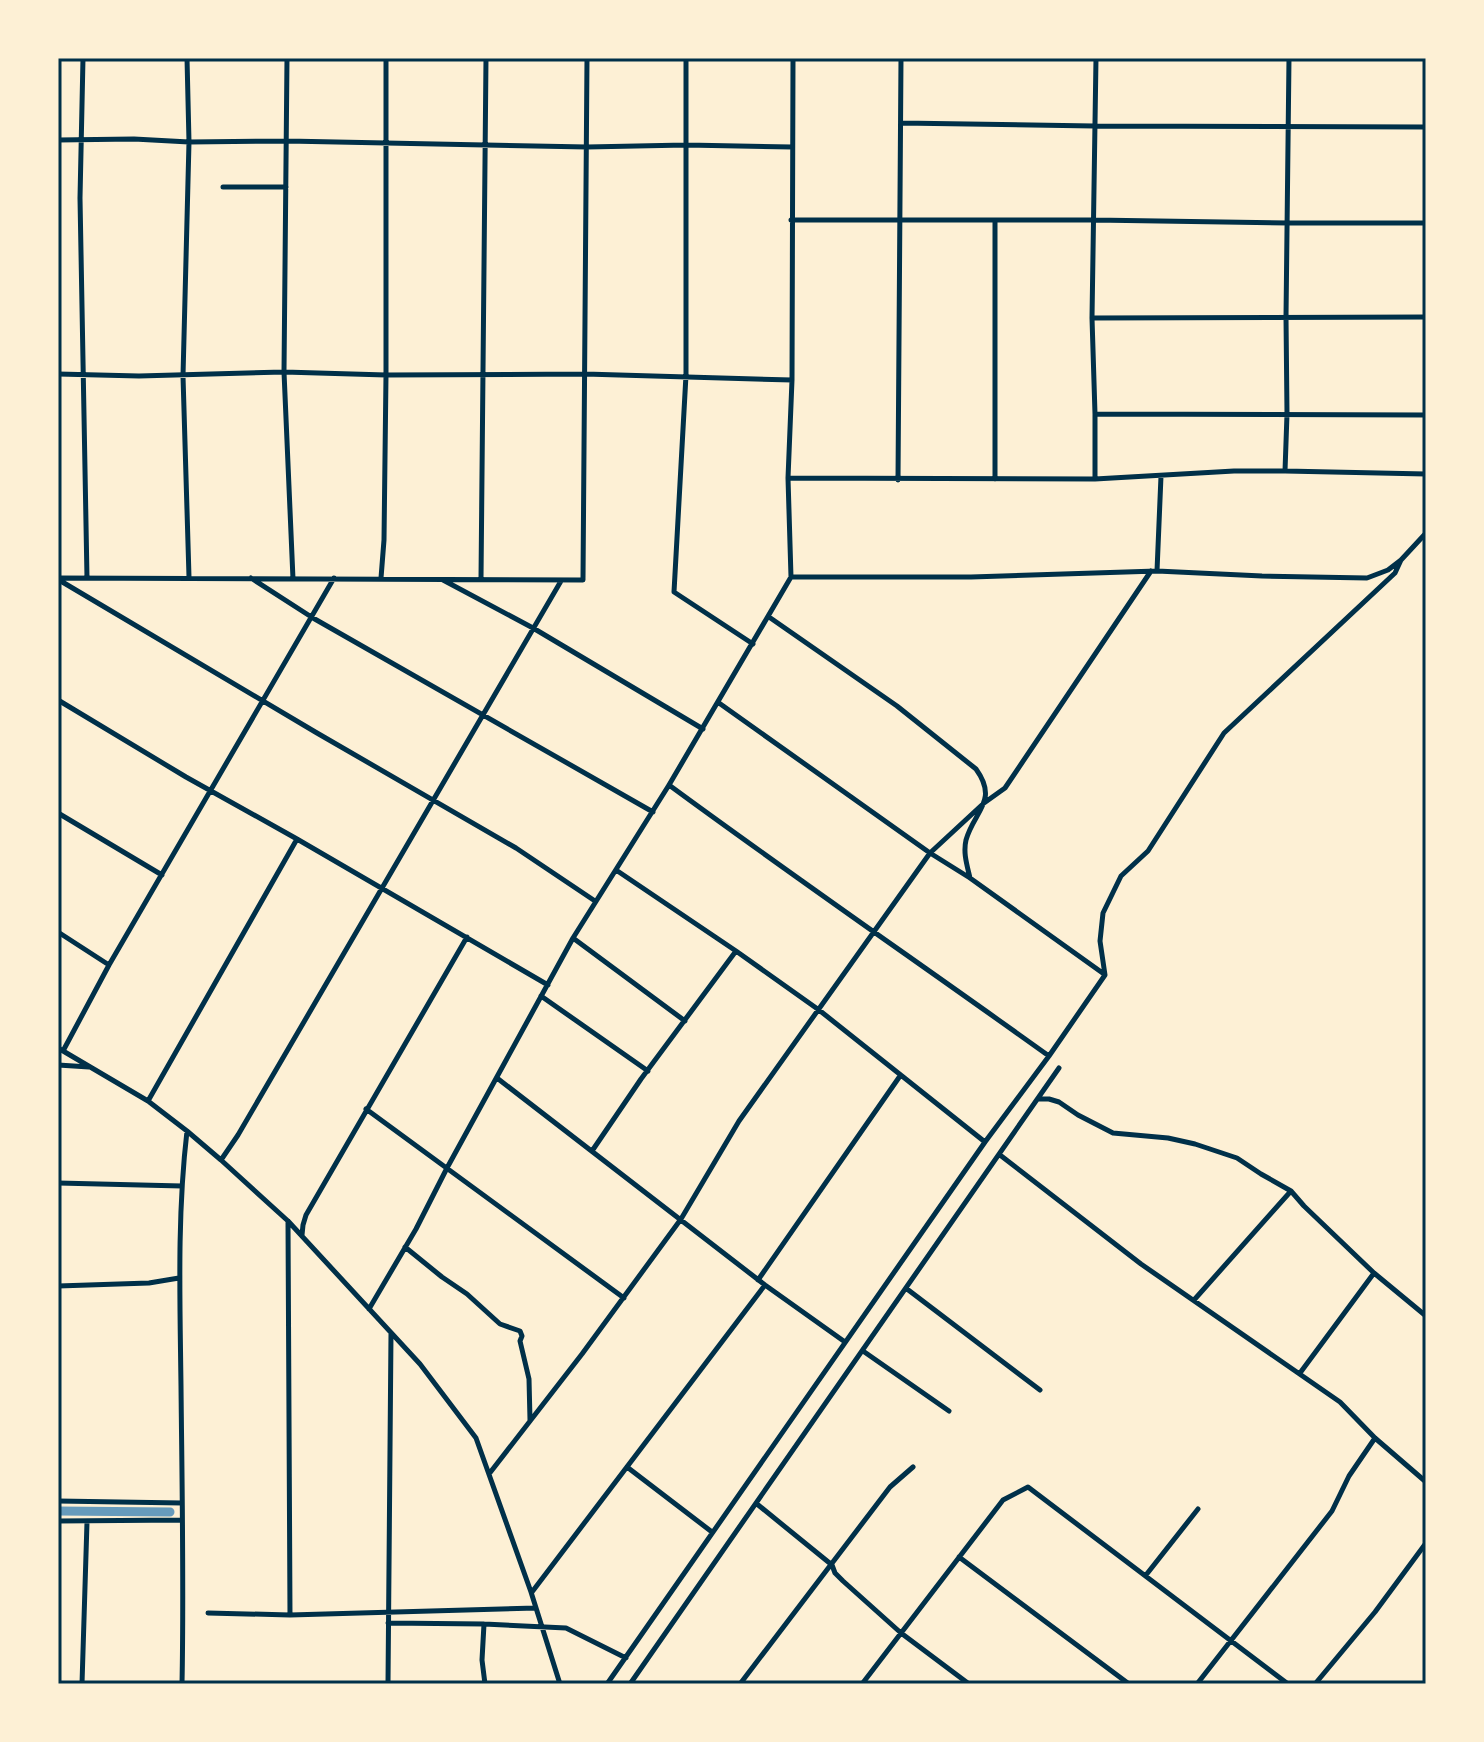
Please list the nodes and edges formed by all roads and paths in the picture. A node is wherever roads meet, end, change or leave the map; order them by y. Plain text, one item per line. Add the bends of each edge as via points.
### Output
1 (83, 58) edge
2 (187, 58) edge
3 (287, 58) edge
4 (386, 58) edge
5 (486, 58) edge
6 (587, 58) edge
7 (686, 58) edge
8 (793, 58) edge
9 (901, 58) edge
10 (1096, 58) edge
11 (1289, 58) edge
12 (901, 123) junction
13 (1094, 126) junction
14 (1289, 126) junction
15 (1426, 127) edge
16 (82, 139) junction
17 (58, 140) edge
18 (287, 141) junction
19 (189, 142) junction
20 (387, 144) junction
21 (484, 145) junction
22 (686, 145) junction
23 (587, 147) junction
24 (792, 147) junction
25 (223, 187) dead end
26 (286, 187) junction
27 (791, 220) junction
28 (899, 220) junction
29 (995, 220) junction
30 (1094, 220) junction
31 (1288, 223) junction
32 (1426, 223) edge
33 (1286, 317) junction
34 (1426, 317) edge
35 (1092, 318) junction
36 (284, 372) junction
37 (58, 374) edge
38 (83, 374) junction
39 (482, 374) junction
40 (585, 374) junction
41 (386, 375) junction
42 (686, 375) junction
43 (183, 376) junction
44 (792, 380) junction
45 (1095, 414) junction
46 (1287, 414) junction
47 (1426, 415) edge
48 (1285, 471) junction
49 (1426, 474) edge
50 (1161, 476) junction
51 (788, 478) junction
52 (995, 479) junction
53 (1095, 479) junction
54 (898, 480) junction
55 (1426, 533) edge
56 (1401, 560) junction
57 (1154, 571) junction
58 (189, 577) junction
59 (791, 577) junction
60 (87, 578) junction
61 (250, 578) junction
62 (334, 578) junction
63 (381, 578) junction
64 (58, 579) edge
65 (293, 579) junction
66 (442, 579) junction
67 (481, 579) junction
68 (561, 580) junction
69 (769, 617) junction
70 (313, 618) junction
71 (533, 628) junction
72 (753, 644) junction
73 (58, 700) edge
74 (263, 701) junction
75 (719, 703) junction
76 (482, 716) junction
77 (703, 729) junction
78 (669, 785) junction
79 (211, 792) junction
80 (432, 800) junction
81 (984, 803) junction
82 (653, 812) junction
83 (58, 813) edge
84 (297, 839) junction
85 (930, 853) junction
86 (616, 870) junction
87 (162, 875) junction
88 (970, 878) junction
89 (382, 888) junction
90 (595, 901) junction
91 (874, 931) junction
92 (58, 932) edge
93 (467, 937) junction
94 (573, 938) junction
95 (736, 951) junction
96 (109, 965) junction
97 (1105, 975) junction
98 (548, 985) junction
99 (541, 996) junction
100 (819, 1010) junction
101 (685, 1021) junction
102 (61, 1050) edge
103 (1049, 1056) junction
104 (58, 1065) edge
105 (93, 1068) junction
106 (1059, 1068) dead end
107 (648, 1071) junction
108 (900, 1076) junction
109 (497, 1078) junction
110 (1038, 1100) junction
111 (148, 1101) junction
112 (366, 1109) junction
113 (187, 1131) junction
114 (985, 1142) junction
115 (592, 1151) junction
116 (1000, 1155) junction
117 (221, 1160) junction
118 (447, 1168) junction
119 (58, 1183) edge
120 (182, 1186) junction
121 (1291, 1191) junction
122 (681, 1219) junction
123 (288, 1221) junction
124 (302, 1236) junction
125 (405, 1247) junction
126 (1374, 1273) junction
127 (179, 1278) junction
128 (758, 1280) junction
129 (765, 1285) junction
130 (58, 1286) edge
131 (907, 1288) junction
132 (624, 1298) junction
133 (1194, 1300) junction
134 (369, 1309) junction
135 (1426, 1316) edge
136 (391, 1332) junction
137 (845, 1342) junction
138 (863, 1351) junction
139 (1300, 1373) junction
140 (1040, 1390) dead end
141 (949, 1411) dead end
142 (530, 1421) junction
143 (1375, 1438) junction
144 (627, 1467) junction
145 (913, 1467) dead end
146 (489, 1474) junction
147 (1426, 1482) edge
148 (58, 1501) edge
149 (182, 1503) junction
150 (757, 1504) junction
151 (1198, 1509) dead end
152 (182, 1520) junction
153 (58, 1521) edge
154 (87, 1522) junction
155 (712, 1532) junction
156 (1426, 1543) edge
157 (959, 1557) junction
158 (832, 1565) junction
159 (1146, 1575) junction
160 (531, 1592) junction
161 (536, 1608) junction
162 (388, 1612) junction
163 (208, 1613) dead end
164 (290, 1615) junction
165 (388, 1623) junction
166 (484, 1624) junction
167 (542, 1627) junction
168 (901, 1633) junction
169 (1230, 1641) junction
170 (626, 1658) junction
171 (82, 1684) edge
172 (182, 1684) edge
173 (388, 1684) edge
174 (485, 1684) edge
175 (560, 1684) edge
176 (607, 1684) edge
177 (630, 1684) edge
178 (740, 1684) edge
179 (862, 1684) edge
180 (969, 1684) edge
181 (1129, 1684) edge
182 (1197, 1684) edge
183 (1288, 1684) edge
184 (1315, 1684) edge

1 - 16 street
2 - 19 street
3 - 18 street
4 - 20 street
5 - 21 street
6 - 23 street
7 - 22 street
8 - 24 street
9 - 12 street
10 - 13 street
11 - 14 street
12 - 13 street
12 - 28 street
13 - 14 street
13 - 30 street
14 - 15 street
14 - 31 street
16 - 17 street
16 - 19 street
16 - 38 street
18 - 19 street
18 - 20 street
18 - 26 street
19 - 43 street
20 - 21 street
20 - 41 street
21 - 23 street
21 - 39 street
22 - 23 street
22 - 24 street
22 - 42 street
23 - 40 street
24 - 27 street
25 - 26 street
26 - 36 street
27 - 28 street
27 - 44 street
28 - 29 street
28 - 54 street
29 - 30 street
29 - 52 street
30 - 31 street
30 - 35 street
31 - 32 street
31 - 33 street
33 - 34 street
33 - 35 street
33 - 46 street
35 - 45 street
36 - 41 street
36 - 43 street
36 - 65 street
37 - 38 street
38 - 43 street
38 - 60 street
39 - 40 street
39 - 41 street
39 - 67 street
40 - 42 street
40 - 68 street via 583,580
41 - 63 street
42 - 44 street
42 - 72 street via 674,592
43 - 58 street
44 - 51 street
45 - 46 street
45 - 53 street
46 - 47 street
46 - 48 street
48 - 49 street
48 - 50 street
50 - 53 street
50 - 57 street
51 - 54 street
51 - 59 street
52 - 53 street
52 - 54 street
55 - 56 street
56 - 57 street via 1367,578
56 - 97 street via 1395,573 1224,733 1148,851 1121,876 1103,913
57 - 59 street
57 - 81 street via 1005,788
58 - 60 street
58 - 61 street
59 - 69 street
60 - 64 street
61 - 65 street
61 - 70 street
62 - 63 street
62 - 65 street
62 - 70 street
63 - 66 street
64 - 74 street
66 - 67 street
66 - 71 street
67 - 68 street
68 - 71 street
69 - 72 street
69 - 81 street via 897,706 976,769 986,783
70 - 74 street
70 - 76 street
71 - 76 street
71 - 77 street
72 - 75 street
73 - 79 street
74 - 79 street
74 - 80 street
75 - 77 street
75 - 85 street
76 - 80 street
76 - 82 street
77 - 78 street
78 - 82 street
78 - 91 street
79 - 84 street
79 - 87 street
80 - 89 street
80 - 90 street
81 - 85 street
81 - 88 street via 967,837 964,854
82 - 86 street
83 - 87 street
84 - 89 street
84 - 111 street
85 - 88 street
85 - 91 street
86 - 90 street
86 - 95 street
87 - 96 street
88 - 97 street
89 - 93 street
89 - 117 street
90 - 94 street
91 - 100 street
91 - 103 street
92 - 96 street
93 - 98 street
93 - 112 street
94 - 98 street
94 - 101 street
95 - 100 street
95 - 101 street
96 - 102 street
97 - 103 street
98 - 99 street
99 - 107 street
99 - 109 street
100 - 108 street
100 - 122 street via 739,1121
101 - 107 street
102 - 105 street
103 - 114 street
104 - 105 street
105 - 111 street
106 - 110 street
107 - 115 street
108 - 114 street
108 - 128 street
109 - 115 street
109 - 118 street
110 - 116 street
110 - 121 street via 1059,1102 1113,1133 1168,1138 1237,1158
111 - 113 street
112 - 118 street
112 - 124 street via 306,1215
113 - 117 street
113 - 120 street
114 - 137 street
115 - 122 street
116 - 131 street
116 - 133 street
117 - 123 street
118 - 125 street
118 - 132 street
119 - 120 street
120 - 127 street
121 - 126 street
121 - 133 street
122 - 128 street
122 - 132 street
123 - 124 street
123 - 164 street
124 - 134 street
125 - 134 street
125 - 142 street via 500,1324 520,1331
126 - 135 street
126 - 139 street
127 - 130 street
127 - 149 street
128 - 129 street
129 - 137 street
129 - 144 street
131 - 138 street
131 - 140 street
132 - 142 street
133 - 139 street
134 - 136 street
136 - 146 street via 476,1438
136 - 162 street
137 - 155 street
138 - 141 street
138 - 150 street
139 - 143 street via 1340,1402
142 - 146 street
143 - 147 street
143 - 169 street via 1332,1511
144 - 155 street
144 - 160 street
145 - 158 street via 890,1487
146 - 160 street
148 - 149 street
149 - 152 street
150 - 158 street
150 - 177 street
151 - 159 street
152 - 154 street
152 - 172 street
153 - 154 street
154 - 171 street
155 - 170 street
156 - 184 street
157 - 159 street via 1003,1500 1028,1487
157 - 168 street
157 - 181 street
158 - 168 street
158 - 178 street
159 - 169 street
160 - 161 street
161 - 162 street
161 - 167 street
162 - 164 street
162 - 165 street
163 - 164 street
165 - 166 street
165 - 173 street
166 - 167 street
166 - 174 street
167 - 170 street via 566,1628
167 - 175 street
168 - 179 street
168 - 180 street
169 - 182 street
169 - 183 street
170 - 176 street

